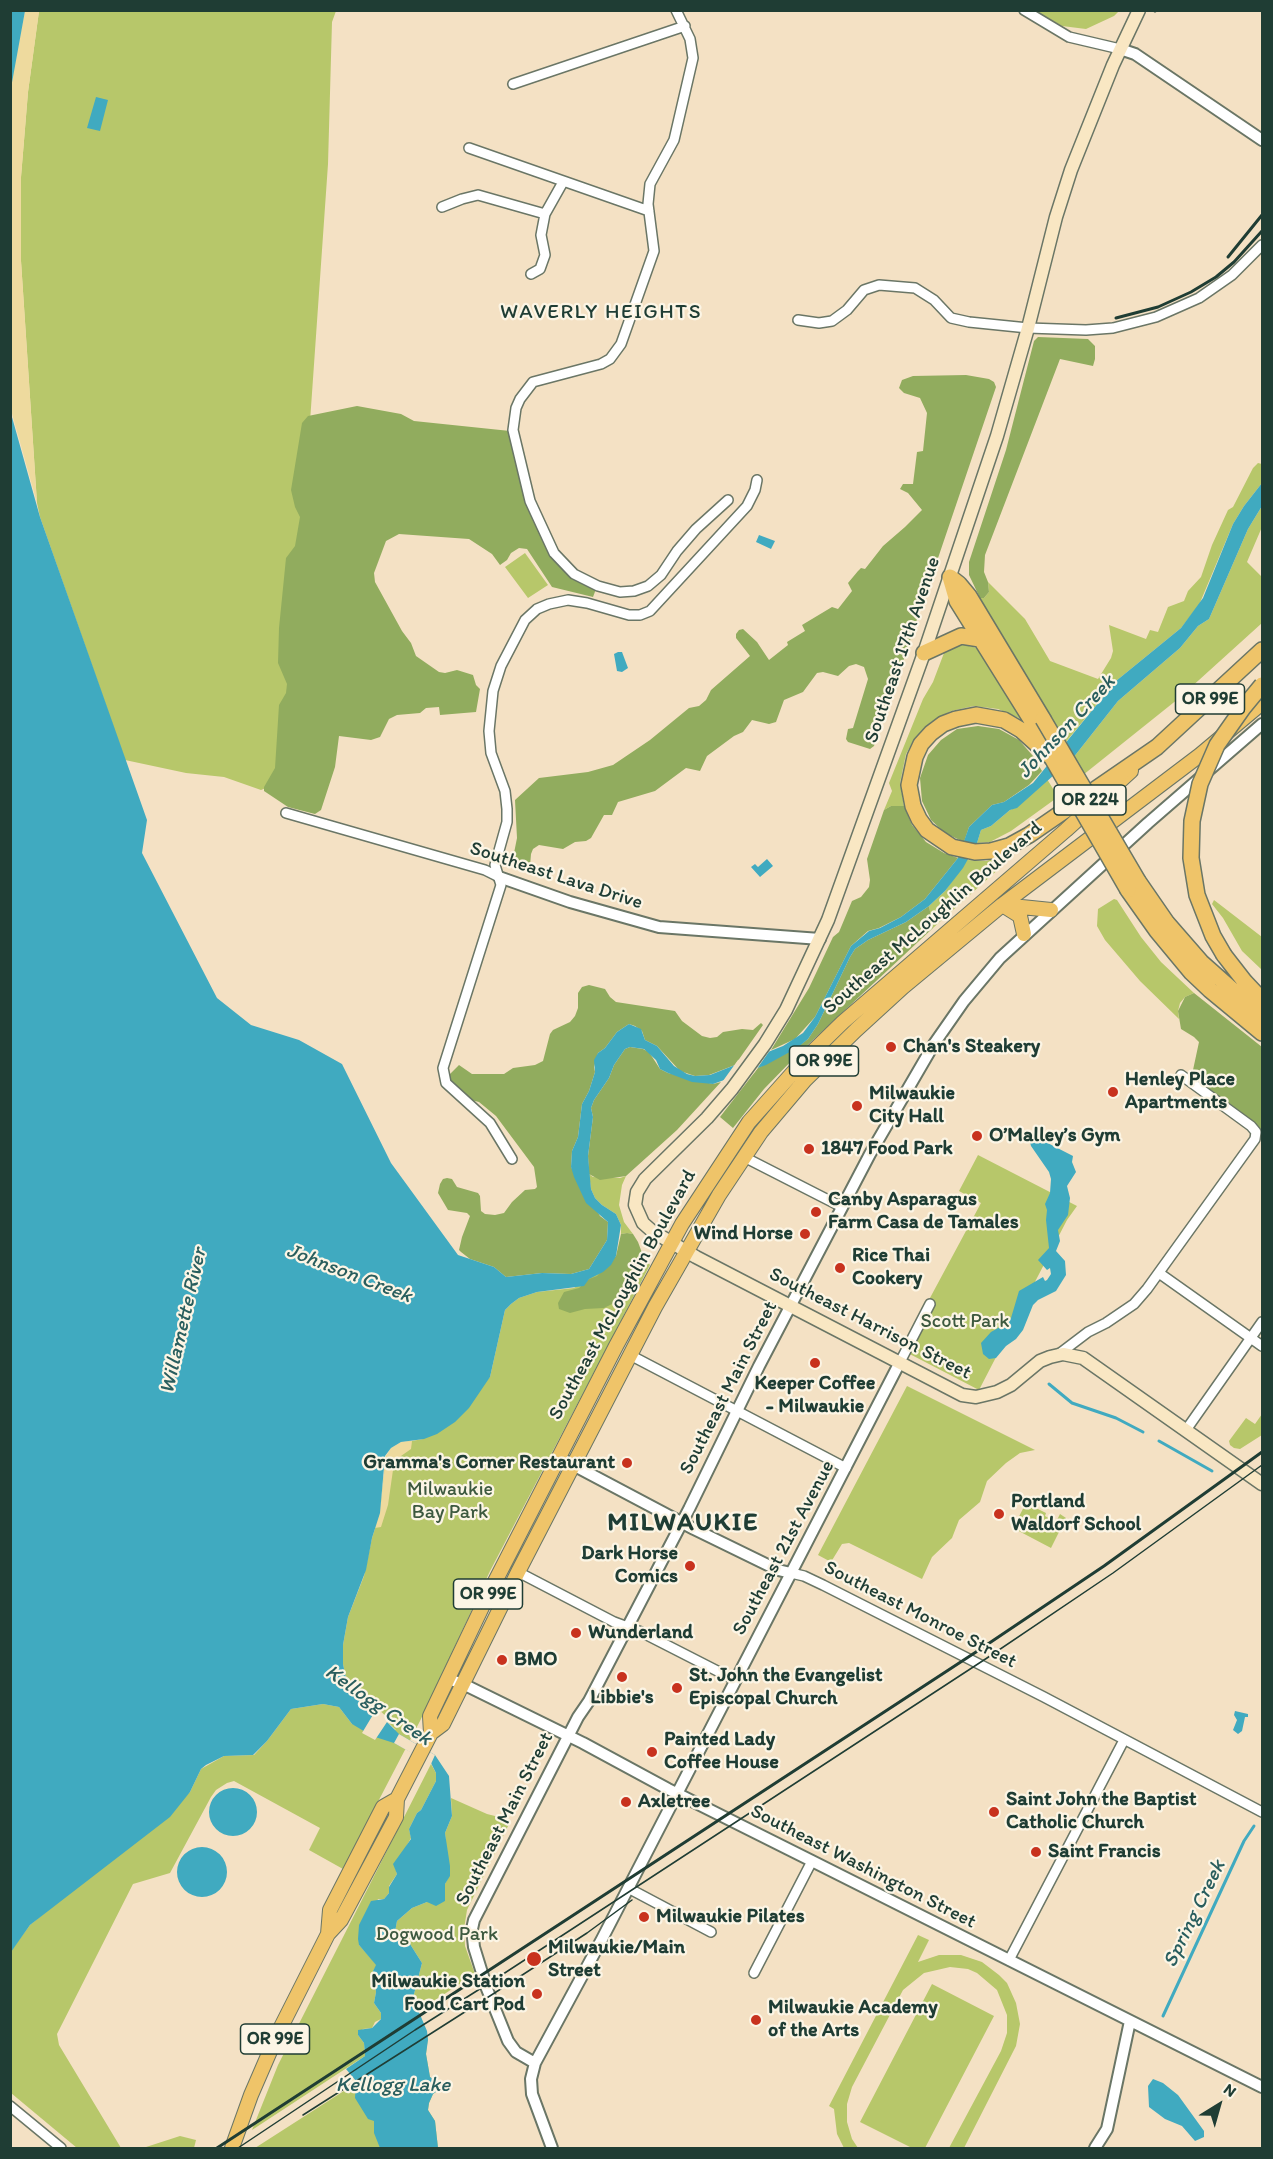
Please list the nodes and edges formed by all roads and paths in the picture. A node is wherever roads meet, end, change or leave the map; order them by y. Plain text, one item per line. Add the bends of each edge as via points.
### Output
1 (676, 10) edge
2 (1024, 10) edge
3 (1138, 10) edge
4 (685, 26) junction
5 (1120, 49) junction
6 (513, 84) dead end
7 (1263, 140) edge
8 (469, 148) dead end
9 (562, 182) junction
10 (442, 207) dead end
11 (649, 211) junction
12 (545, 214) junction
13 (1263, 245) edge
14 (531, 274) dead end
15 (798, 320) dead end
16 (1028, 328) junction
17 (757, 480) dead end
18 (728, 500) dead end
19 (950, 577) junction
20 (980, 639) junction
21 (1263, 650) edge
22 (924, 653) junction
23 (1263, 686) edge
24 (1263, 703) edge
25 (1263, 724) edge
26 (1035, 726) junction
27 (1157, 747) junction
28 (286, 813) dead end
29 (499, 877) junction
30 (1133, 885) junction
31 (1002, 905) junction
32 (1051, 910) junction
33 (1024, 934) junction
34 (820, 939) junction
35 (1263, 1000) edge
36 (1263, 1016) edge
37 (1263, 1033) edge
38 (1181, 1075) dead end
39 (744, 1157) junction
40 (512, 1159) dead end
41 (842, 1207) junction
42 (671, 1243) junction
43 (686, 1251) junction
44 (1159, 1273) junction
45 (930, 1304) dead end
46 (790, 1306) junction
47 (1263, 1322) edge
48 (1251, 1338) junction
49 (1263, 1346) edge
50 (1059, 1354) junction
51 (630, 1355) junction
52 (900, 1362) junction
53 (736, 1410) junction
54 (1186, 1430) junction
55 (558, 1457) junction
56 (573, 1465) junction
57 (846, 1468) junction
58 (1263, 1484) edge
59 (682, 1522) junction
60 (518, 1572) junction
61 (791, 1573) junction
62 (627, 1626) junction
63 (448, 1679) junction
64 (735, 1680) junction
65 (463, 1684) junction
66 (431, 1733) junction
67 (568, 1737) junction
68 (1124, 1740) junction
69 (678, 1793) junction
70 (397, 1799) junction
71 (1263, 1812) edge
72 (377, 1818) junction
73 (374, 1859) junction
74 (812, 1862) junction
75 (628, 1888) junction
76 (711, 1932) dead end
77 (328, 1934) junction
78 (1010, 1960) junction
79 (754, 1973) dead end
80 (1131, 2022) junction
81 (535, 2063) junction
82 (1263, 2087) edge
83 (10, 2106) edge
84 (61, 2148) edge
85 (232, 2148) edge
86 (552, 2148) edge
87 (1095, 2148) edge

1 - 4 street
2 - 5 street via 1069,37
3 - 5 main road, Southeast 17th Avenue
4 - 6 street
4 - 11 street via 693,58 674,140 650,184
5 - 7 street via 1135,54
5 - 16 main road, Southeast 17th Avenue via 1062,198
8 - 9 street
9 - 11 street
9 - 12 street
10 - 12 street via 478,195
11 - 18 street via 652,262 616,352 592,367 533,382 516,408 513,430 530,501 548,542 566,568 582,580 621,592 654,582 696,529
12 - 14 street via 541,235 545,255 540,269
13 - 16 street via 1210,292 1156,317 1099,330
15 - 16 street via 832,321 864,290 879,285 915,288 951,318
16 - 19 main road, Southeast 17th Avenue
17 - 29 street via 747,506 650,611 629,615 568,600 537,609 525,620 501,666 490,709 491,753 505,791 507,809 495,865
19 - 20 highway, OR 224 via 957,601
19 - 22 main road, Southeast 17th Avenue
19 - 26 highway, OR 224 via 969,596
20 - 22 highway via 961,636
20 - 26 highway, OR 224
21 - 27 highway, Southeast McLoughlin Boulevard / OR 99E
22 - 34 main road, Southeast 17th Avenue
23 - 35 highway, bridge via 1217,745 1200,784 1191,821 1197,895 1212,936
24 - 31 main road, Southeast McLoughlin Boulevard / OR 99E
25 - 32 street, Southeast Main Street
26 - 27 highway via 976,715 937,728 912,763 910,792 918,819 951,847 967,852 999,849 1029,835
26 - 30 highway, OR 224, bridge
26 - 30 highway, OR 224, bridge via 1102,848
27 - 42 main road, Southeast McLoughlin Boulevard / OR 99E via 806,1058 749,1122
28 - 29 street, Southeast Lava Drive
29 - 34 street, Southeast Lava Drive via 659,927
29 - 40 street via 501,885 443,1068 446,1083 489,1123
30 - 36 highway, OR 224 via 1219,980
30 - 37 highway, OR 224 via 1157,931 1191,972
31 - 32 main road
31 - 33 main road via 1020,916
31 - 39 main road, Southeast McLoughlin Boulevard / OR 99E via 856,1030 780,1108
32 - 33 street, Southeast Main Street
33 - 41 street, Southeast Main Street via 976,986 934,1044
34 - 42 main road, Southeast 17th Avenue via 765,1044 719,1104 645,1179 637,1192 635,1205 643,1222
38 - 44 street via 1251,1126 1256,1135
39 - 41 street
39 - 43 main road, Southeast McLoughlin Boulevard / OR 99E
41 - 46 street, Southeast Main Street
42 - 43 main road, Southeast Harrison Street
42 - 55 main road, Southeast McLoughlin Boulevard / OR 99E
43 - 46 main road, Southeast Harrison Street
43 - 51 main road, Southeast McLoughlin Boulevard / OR 99E
44 - 48 street
44 - 50 street via 1134,1304
45 - 52 street, Southeast 21st Avenue
46 - 52 main road, Southeast Harrison Street
46 - 53 street, Southeast Main Street
47 - 48 street
48 - 49 street
48 - 54 street
50 - 52 main road, Southeast Harrison Street via 1040,1361 1004,1389 976,1397 959,1393
50 - 54 main road via 1094,1364
51 - 53 street
51 - 56 main road, Southeast McLoughlin Boulevard / OR 99E
52 - 57 street, Southeast 21st Avenue
53 - 57 street
53 - 59 street, Southeast Main Street
54 - 58 main road
55 - 56 street, Southeast Monroe Street
55 - 63 main road, Southeast McLoughlin Boulevard / OR 99E
56 - 59 street, Southeast Monroe Street
56 - 60 main road, Southeast McLoughlin Boulevard / OR 99E
57 - 61 street, Southeast 21st Avenue
59 - 61 street, Southeast Monroe Street
59 - 62 street, Southeast Main Street
60 - 62 street
60 - 65 main road, Southeast McLoughlin Boulevard / OR 99E
61 - 64 street, Southeast 21st Avenue
61 - 68 street, Southeast Monroe Street via 823,1585
62 - 64 street
62 - 67 street, Southeast Main Street
63 - 65 street, Southeast Washington Street
63 - 66 main road, Southeast McLoughlin Boulevard / OR 99E via 430,1716
64 - 69 street, Southeast 21st Avenue
65 - 66 main road, Southeast McLoughlin Boulevard / OR 99E via 443,1724
65 - 67 street, Southeast Washington Street
66 - 70 main road, Southeast McLoughlin Boulevard / OR 99E
67 - 69 street, Southeast Washington Street
67 - 81 street, Southeast Main Street via 480,1906 472,1938 508,2041 516,2052
68 - 71 street, Southeast Monroe Street
68 - 78 street
69 - 74 street, Southeast Washington Street
69 - 75 street, Southeast 21st Avenue
70 - 72 main road, Southeast McLoughlin Boulevard / OR 99E via 383,1807
70 - 73 main road, Southeast McLoughlin Boulevard / OR 99E via 396,1817
72 - 73 main road via 382,1829 372,1847
72 - 77 main road, Southeast McLoughlin Boulevard / OR 99E via 330,1910
73 - 77 main road, Southeast McLoughlin Boulevard / OR 99E via 341,1920
74 - 78 street, Southeast Washington Street
74 - 79 street
75 - 76 street
75 - 81 street, Southeast 21st Avenue
77 - 85 main road, Southeast McLoughlin Boulevard / OR 99E via 267,2057
78 - 80 street, Southeast Washington Street
80 - 82 street, Southeast Washington Street
80 - 87 street via 1107,2129
81 - 86 street via 532,2094
83 - 84 street

